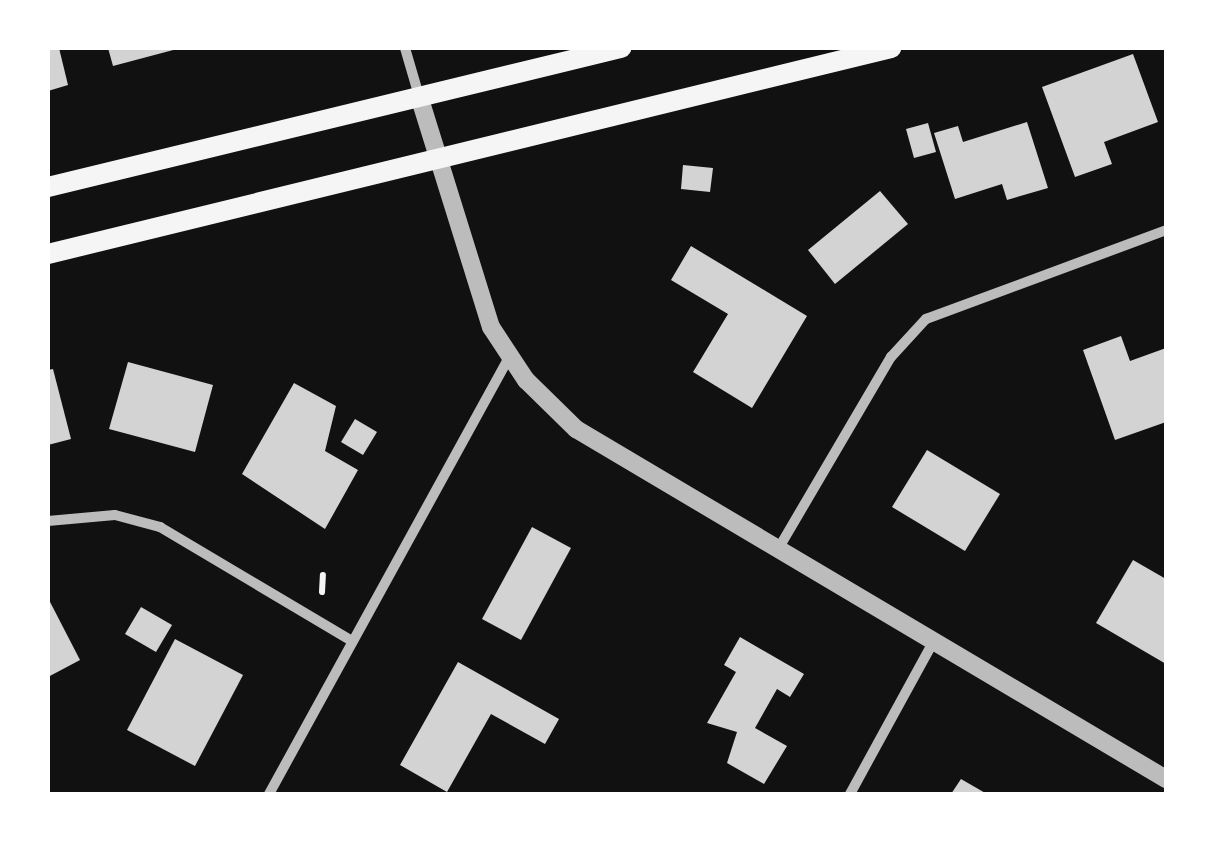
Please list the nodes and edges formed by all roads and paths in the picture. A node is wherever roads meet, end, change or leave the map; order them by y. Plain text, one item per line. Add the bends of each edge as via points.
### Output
1 (406, 48) edge
2 (621, 48) edge
3 (890, 48) edge
4 (420, 96) junction
5 (439, 162) junction
6 (48, 187) edge
7 (1166, 230) edge
8 (48, 254) edge
9 (509, 356) junction
10 (48, 521) edge
11 (776, 552) junction
12 (323, 575) dead end
13 (322, 592) dead end
14 (352, 640) junction
15 (932, 644) junction
16 (1166, 779) edge
17 (269, 794) edge
18 (850, 794) edge

1 - 4 street
2 - 4 main road
3 - 5 main road
4 - 5 street
4 - 6 main road
5 - 8 main road
5 - 9 street via 484,310
7 - 11 street via 926,319 891,357
9 - 11 street via 611,455
9 - 14 street
10 - 14 street via 116,515 160,527
11 - 15 street
12 - 13 path
14 - 17 street
15 - 16 street
15 - 18 street

